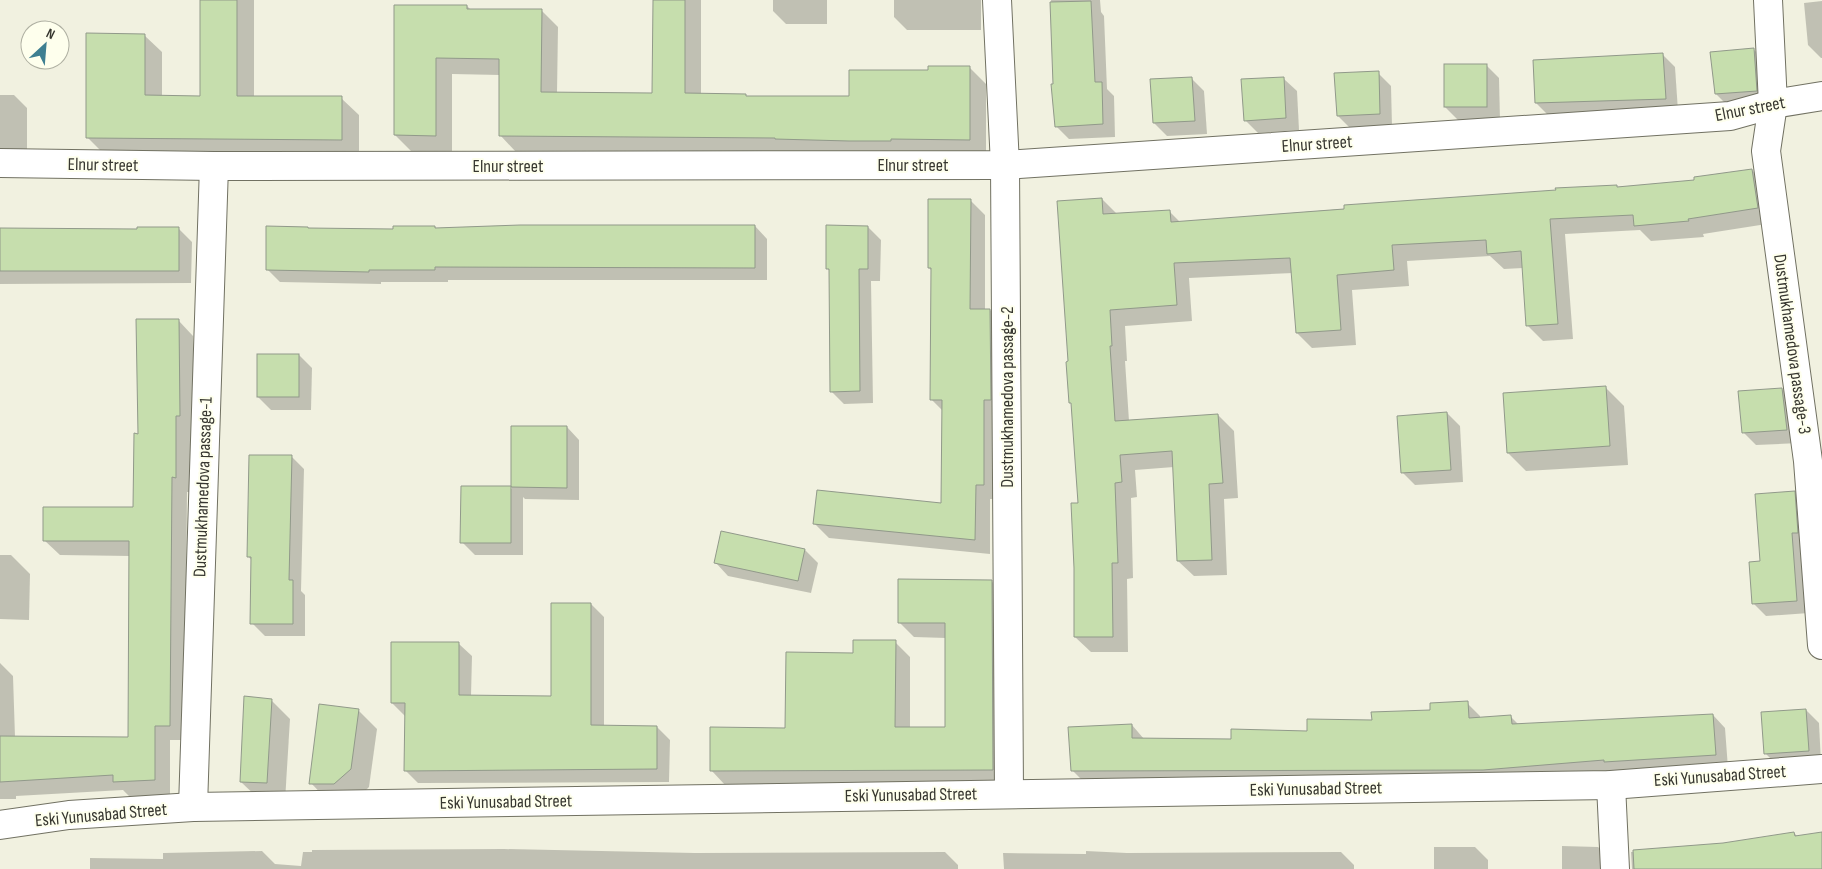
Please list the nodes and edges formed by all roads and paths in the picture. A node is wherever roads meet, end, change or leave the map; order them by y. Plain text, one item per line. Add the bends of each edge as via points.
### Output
1 (997, 0) edge
2 (1768, 0) edge
3 (1822, 96) edge
4 (1773, 104) junction
5 (0, 163) edge
6 (1006, 165) junction
7 (214, 166) junction
8 (1822, 645) edge
9 (1822, 769) edge
10 (1611, 785) junction
11 (1009, 793) junction
12 (193, 807) junction
13 (0, 825) edge
14 (1615, 869) edge

1 - 6 street, Dustmukhamedova passage-2
2 - 4 street, Dustmukhamedova passage-3
3 - 4 street, Elnur street
4 - 6 street, Elnur street via 1730,116
4 - 8 street, Dustmukhamedova passage-3 via 1766,151 1808,461
5 - 7 street, Elnur street
6 - 7 street, Elnur street
6 - 11 street, Dustmukhamedova passage-2
7 - 12 street, Dustmukhamedova passage-1
9 - 10 street, Eski Yunusabad Street
10 - 11 street, Eski Yunusabad Street
10 - 14 street
11 - 12 street, Eski Yunusabad Street
12 - 13 street, Eski Yunusabad Street via 69,815

